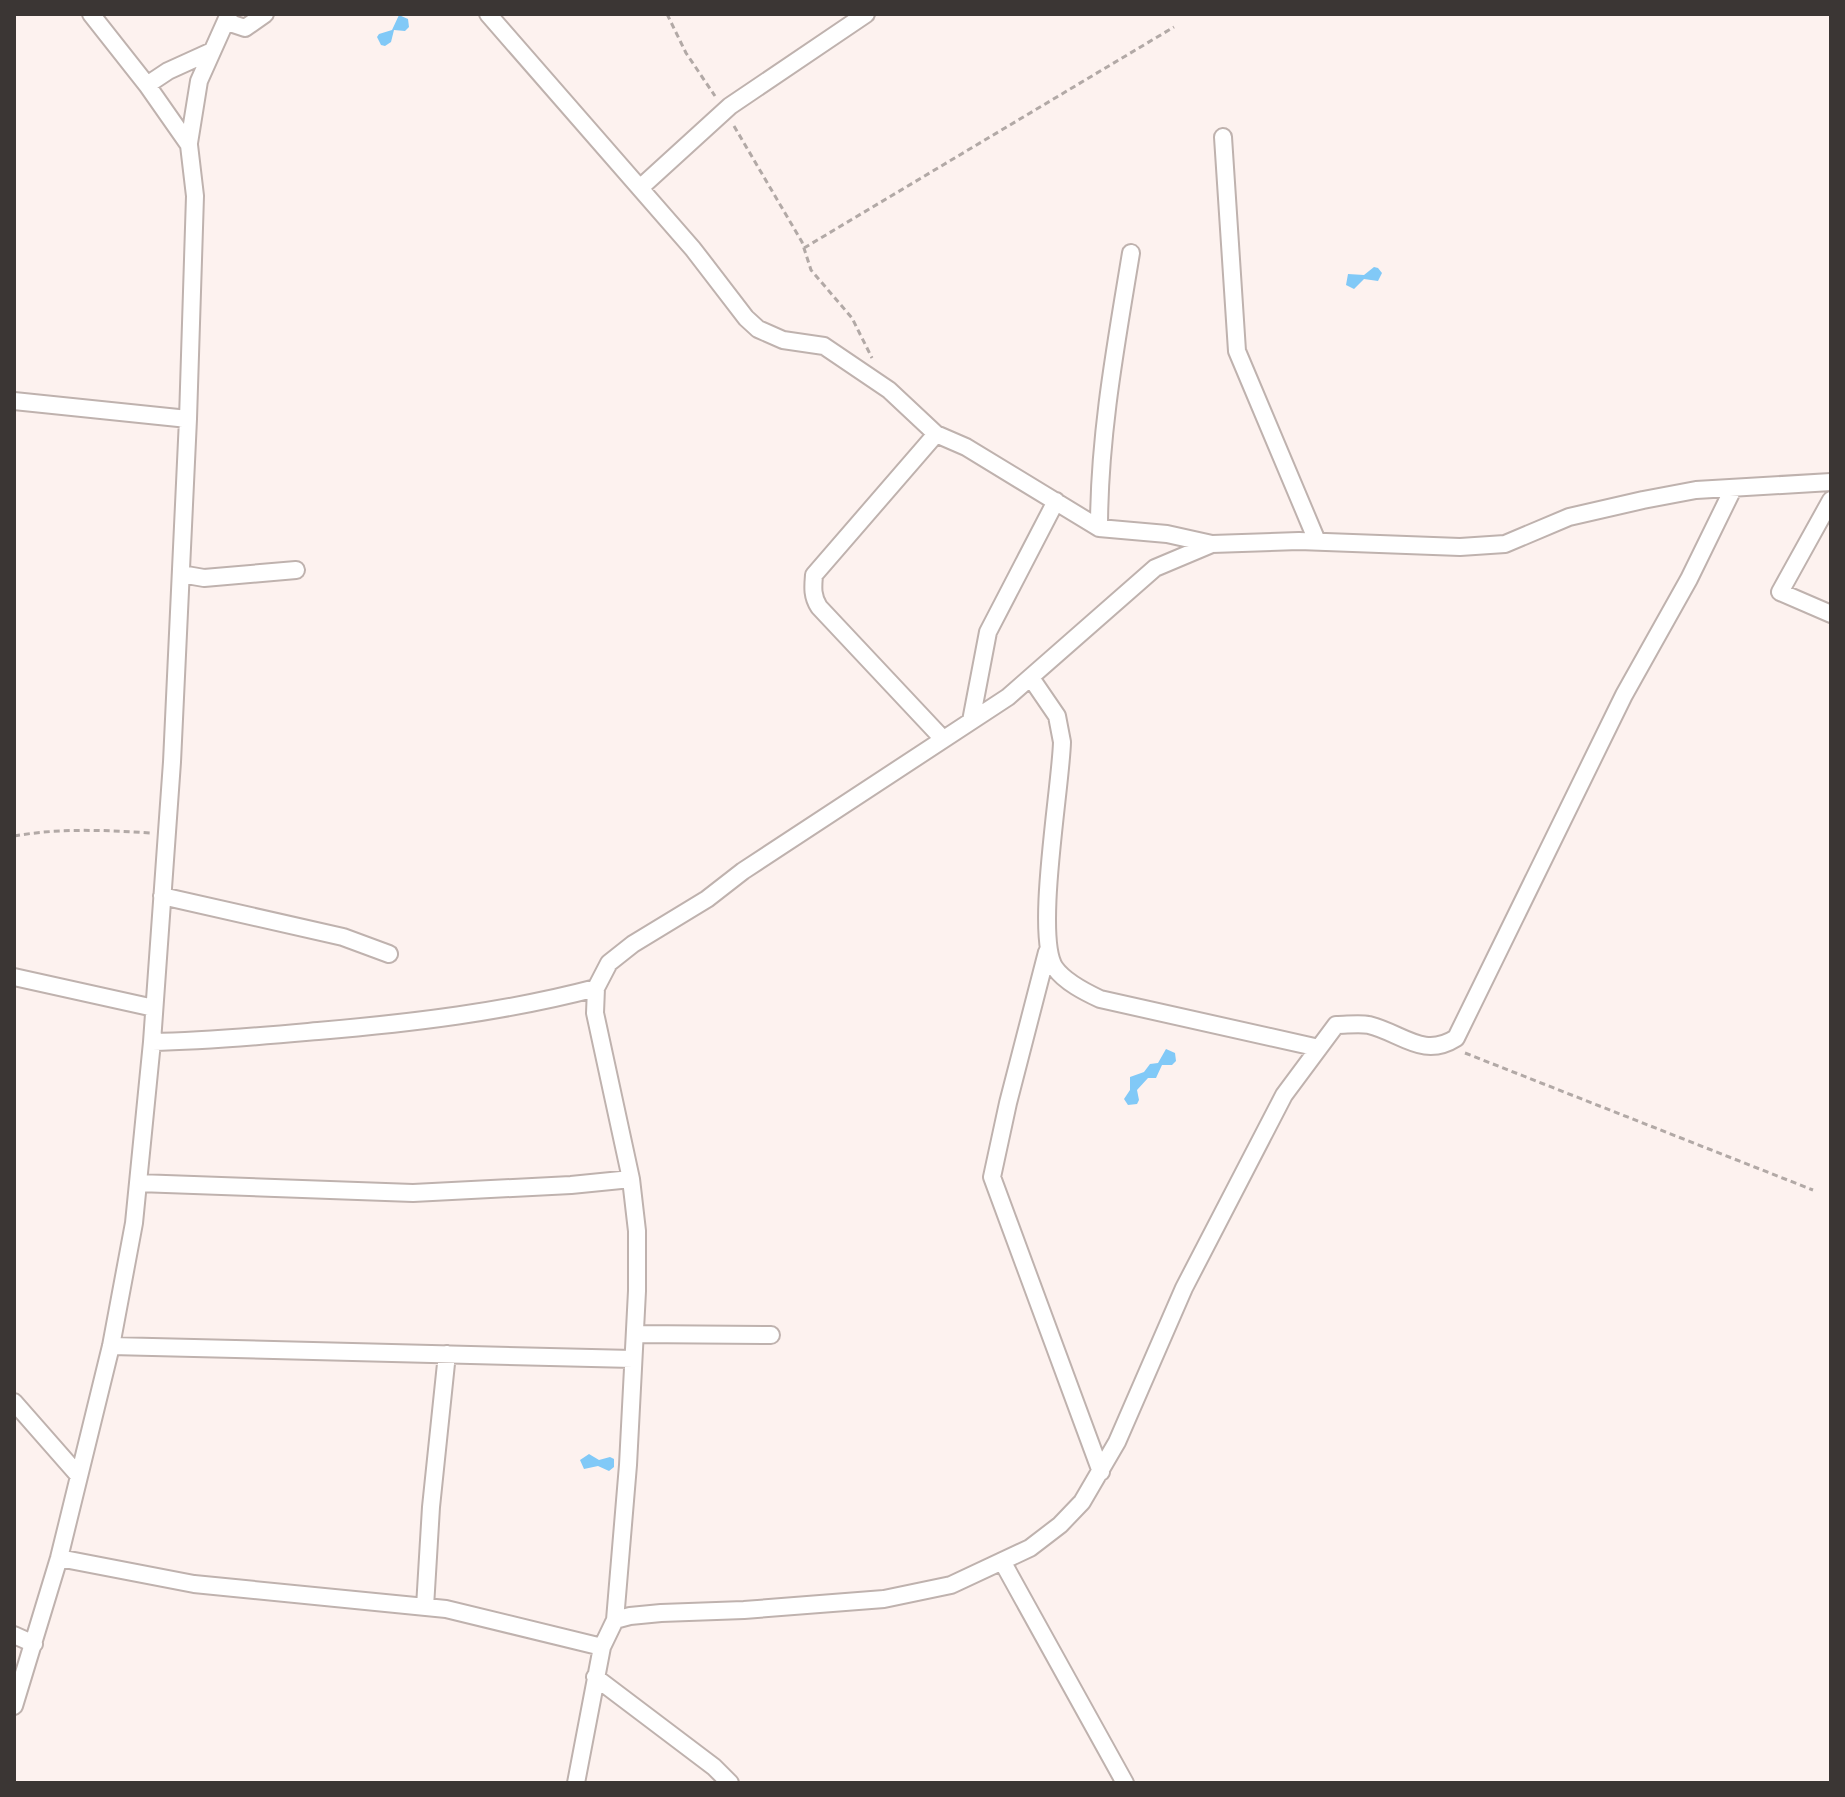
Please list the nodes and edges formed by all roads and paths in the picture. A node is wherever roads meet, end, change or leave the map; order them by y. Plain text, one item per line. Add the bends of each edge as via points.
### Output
1 (91, 14) edge
2 (265, 14) edge
3 (488, 14) edge
4 (667, 14) edge
5 (866, 14) edge
6 (228, 18) edge
7 (1174, 27) dead end
8 (212, 51) junction
9 (147, 85) junction
10 (725, 110) junction
11 (1223, 137) dead end
12 (189, 145) junction
13 (640, 188) junction
14 (804, 248) junction
15 (1131, 253) dead end
16 (889, 390) junction
17 (14, 401) edge
18 (188, 419) junction
19 (936, 434) junction
20 (1831, 482) edge
21 (1733, 489) junction
22 (1831, 500) edge
23 (1056, 501) junction
24 (1099, 528) junction
25 (1317, 541) junction
26 (1212, 544) junction
27 (296, 570) dead end
28 (181, 574) junction
29 (1831, 614) edge
30 (1031, 678) junction
31 (971, 721) junction
32 (943, 739) junction
33 (167, 834) junction
34 (14, 836) edge
35 (162, 896) junction
36 (1047, 952) junction
37 (389, 954) dead end
38 (14, 977) edge
39 (596, 988) junction
40 (154, 1008) junction
41 (152, 1042) junction
42 (1443, 1046) junction
43 (1319, 1048) junction
44 (631, 1179) junction
45 (138, 1183) junction
46 (1813, 1190) dead end
47 (635, 1334) junction
48 (771, 1335) dead end
49 (111, 1346) junction
50 (447, 1354) junction
51 (633, 1359) junction
52 (14, 1402) edge
53 (1101, 1472) junction
54 (79, 1476) junction
55 (59, 1558) junction
56 (1002, 1561) junction
57 (425, 1607) junction
58 (615, 1620) junction
59 (14, 1635) edge
60 (34, 1644) junction
61 (602, 1647) junction
62 (595, 1677) junction
63 (14, 1706) edge
64 (576, 1783) edge
65 (730, 1783) edge
66 (1125, 1783) edge

1 - 9 street
2 - 6 street via 245,28
3 - 13 street
4 - 10 path
5 - 10 street
6 - 8 street
7 - 14 path
8 - 9 street
8 - 12 street via 197,90
9 - 12 street
10 - 13 street
10 - 14 path
11 - 25 street via 1237,351
12 - 18 street via 195,196
13 - 16 street via 758,329 783,340 824,346
14 - 16 path via 811,270 852,318
15 - 24 street via 1108,391
16 - 19 street
17 - 18 street
18 - 28 street
19 - 23 street
19 - 32 street via 814,575 813,598
20 - 21 street
21 - 25 street via 1696,490 1608,507 1505,544
21 - 42 street via 1624,695 1456,1038
22 - 29 street via 1780,592
23 - 24 street
23 - 31 street via 988,632
24 - 26 street
25 - 26 street
26 - 30 street via 1155,568
27 - 28 street via 204,578
28 - 33 street
30 - 31 street
30 - 36 street via 1057,716 1062,742 1046,908
31 - 32 street
32 - 39 street via 633,944 609,963
33 - 34 path via 101,829
33 - 35 street
35 - 37 street via 343,937
35 - 40 street
36 - 43 street via 1055,969 1100,999
36 - 53 street via 992,1177
38 - 40 street
39 - 41 street via 399,1024 227,1041
39 - 44 street via 595,1013
40 - 41 street
41 - 45 street
42 - 43 street via 1424,1047 1368,1025 1336,1025
42 - 46 path via 1483,1057
43 - 53 street via 1284,1095 1184,1288
44 - 45 street via 413,1193
44 - 47 street via 637,1231
45 - 49 street
47 - 48 street
47 - 51 street
49 - 50 street
49 - 54 street
50 - 51 street
50 - 57 street
51 - 58 street
52 - 54 street
53 - 56 street via 1060,1525
54 - 55 street
55 - 57 street via 194,1584
55 - 60 street
56 - 58 street via 951,1585 884,1599
56 - 66 street
57 - 61 street
58 - 61 street
59 - 60 street
60 - 63 street
61 - 62 street
62 - 64 street
62 - 65 street

